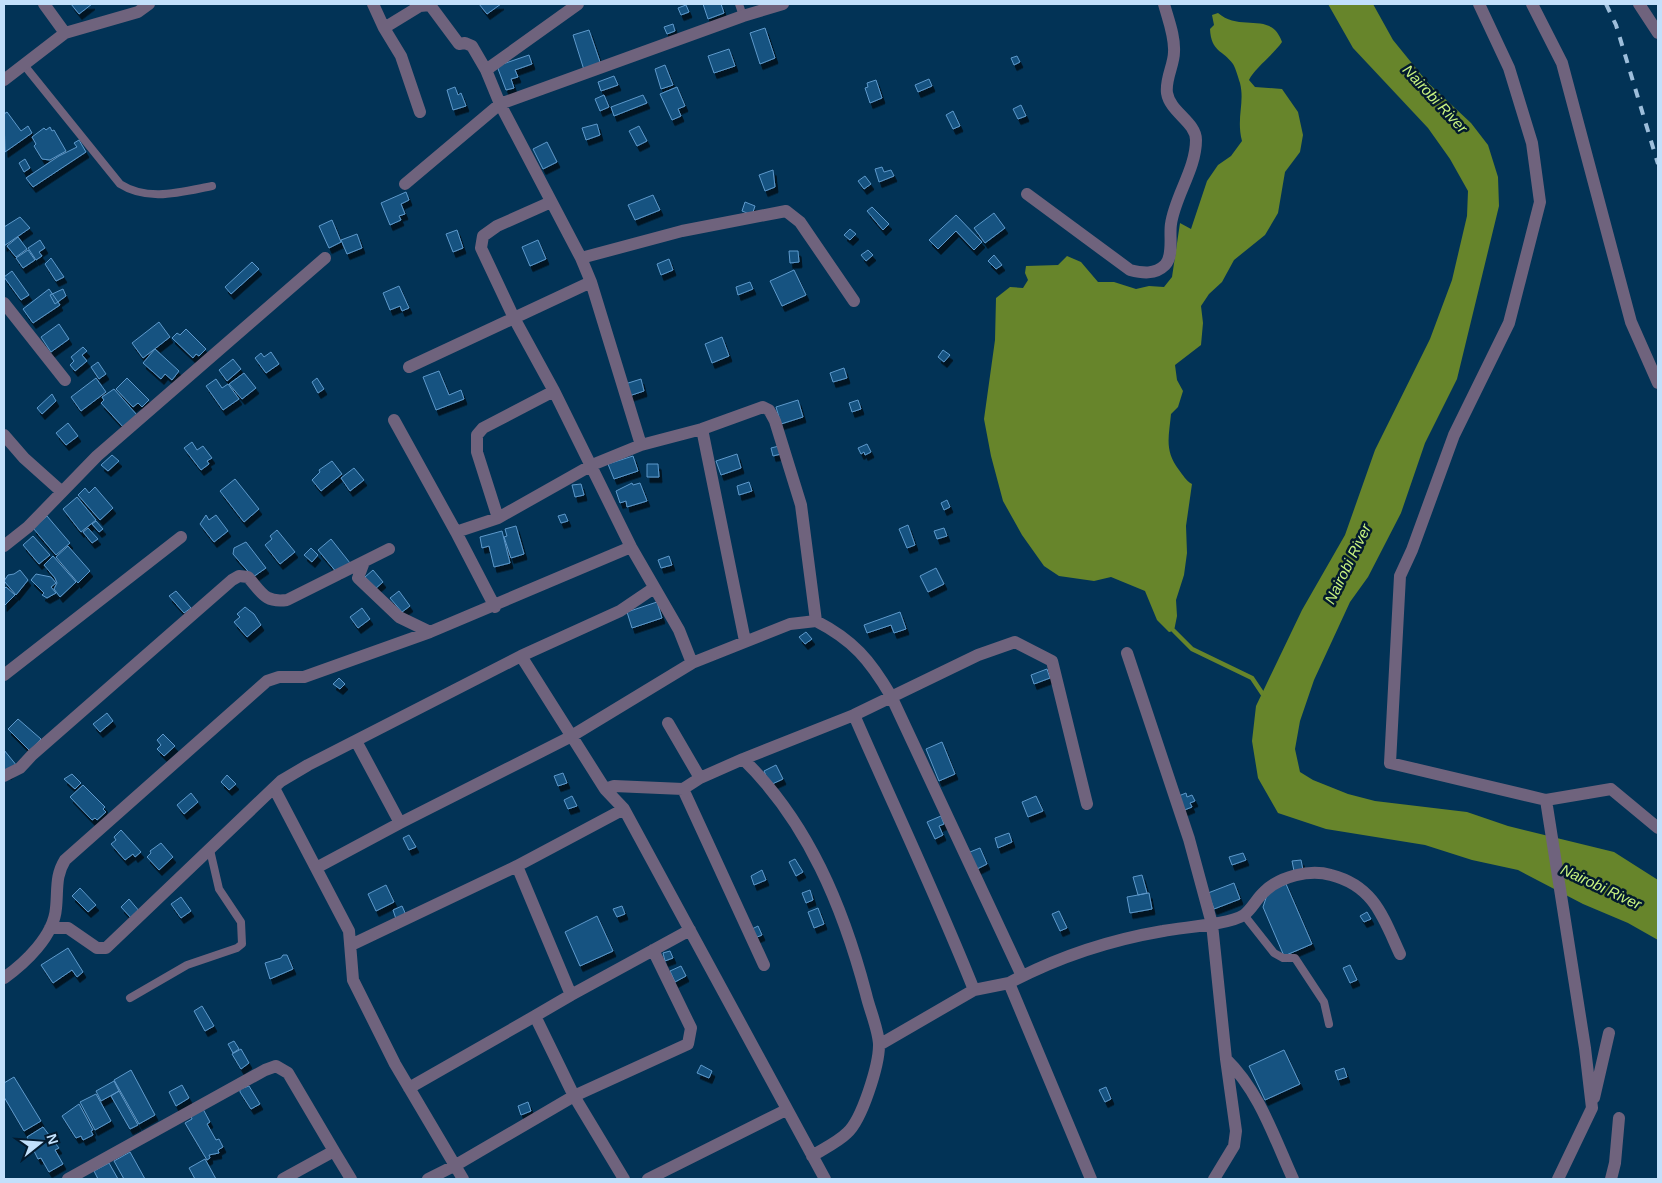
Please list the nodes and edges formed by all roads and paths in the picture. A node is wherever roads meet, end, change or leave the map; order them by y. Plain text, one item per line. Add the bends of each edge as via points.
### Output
1 (44, 4) edge
2 (150, 4) edge
3 (373, 4) edge
4 (578, 4) edge
5 (783, 4) edge
6 (1164, 4) edge
7 (1479, 4) edge
8 (1532, 4) edge
9 (1640, 4) edge
10 (431, 5) edge
11 (741, 10) edge
12 (384, 28) junction
13 (65, 33) junction
14 (1658, 33) edge
15 (24, 66) junction
16 (486, 70) junction
17 (5, 75) edge
18 (500, 104) junction
19 (420, 112) dead end
20 (405, 184) dead end
21 (212, 186) dead end
22 (1027, 194) dead end
23 (551, 202) junction
24 (325, 258) dead end
25 (581, 258) junction
26 (591, 282) junction
27 (854, 301) dead end
28 (4, 303) edge
29 (514, 318) junction
30 (409, 368) dead end
31 (65, 380) dead end
32 (1658, 382) edge
33 (554, 391) junction
34 (394, 420) dead end
35 (702, 429) junction
36 (4, 435) edge
37 (641, 445) junction
38 (592, 465) junction
39 (62, 492) junction
40 (498, 518) junction
41 (456, 532) junction
42 (181, 537) dead end
43 (4, 546) edge
44 (631, 547) junction
45 (389, 549) dead end
46 (364, 562) junction
47 (654, 588) junction
48 (495, 607) junction
49 (816, 621) junction
50 (430, 632) junction
51 (745, 641) junction
52 (1127, 652) dead end
53 (521, 656) junction
54 (692, 663) junction
55 (4, 675) edge
56 (891, 696) junction
57 (854, 715) junction
58 (668, 723) dead end
59 (570, 737) junction
60 (356, 741) junction
61 (743, 759) junction
62 (4, 776) edge
63 (700, 778) junction
64 (274, 788) junction
65 (605, 789) junction
66 (683, 789) junction
67 (1546, 800) junction
68 (1087, 804) dead end
69 (624, 809) junction
70 (400, 823) junction
71 (1658, 828) edge
72 (210, 850) junction
73 (517, 866) junction
74 (316, 868) junction
75 (1244, 915) junction
76 (1212, 924) junction
77 (50, 928) junction
78 (690, 930) junction
79 (351, 945) junction
80 (653, 950) junction
81 (1400, 954) dead end
82 (764, 965) dead end
83 (1022, 976) junction
84 (4, 978) edge
85 (1009, 983) junction
86 (974, 990) junction
87 (571, 995) junction
88 (130, 998) dead end
89 (534, 1016) junction
90 (1329, 1024) dead end
91 (1609, 1033) dead end
92 (879, 1045) junction
93 (1226, 1059) junction
94 (410, 1088) junction
95 (574, 1096) junction
96 (1592, 1108) junction
97 (786, 1110) junction
98 (1619, 1118) dead end
99 (334, 1152) junction
100 (812, 1156) junction
101 (456, 1165) junction
102 (68, 1179) edge
103 (283, 1179) edge
104 (351, 1179) edge
105 (428, 1179) edge
106 (463, 1179) edge
107 (624, 1179) edge
108 (648, 1179) edge
109 (825, 1179) edge
110 (1091, 1179) edge
111 (1214, 1179) edge
112 (1293, 1179) edge
113 (1558, 1179) edge
114 (1611, 1179) edge

1 - 13 street
2 - 13 street via 138,12
3 - 12 street
4 - 16 street
5 - 11 street
6 - 22 street via 1174,50 1167,93 1170,103 1194,130 1196,138 1171,224 1166,264 1143,274 1130,270
7 - 67 street via 1509,68 1532,142 1540,202 1509,323 1454,435 1400,576 1390,763
8 - 32 street via 1562,63 1631,322
9 - 14 street
10 - 12 street via 420,6
10 - 16 street via 459,44 472,46
11 - 18 street
12 - 19 street via 401,56
13 - 15 street
15 - 17 street
15 - 21 lane via 120,184 147,195
16 - 18 street
18 - 20 street
18 - 23 street
23 - 25 street
23 - 29 street via 496,226 483,236 482,248
24 - 39 street via 109,445
25 - 26 street
25 - 27 street via 682,231 786,211 800,222
26 - 29 street
26 - 37 street
28 - 31 street
29 - 30 street
29 - 33 street
33 - 38 street
33 - 40 street via 477,434 477,452
34 - 41 street
35 - 37 street
35 - 49 street via 763,407 769,410 776,422 801,505
35 - 51 street
36 - 39 street
37 - 38 street
38 - 40 street
38 - 44 street
39 - 43 street
40 - 41 street
41 - 48 street
42 - 55 street
44 - 47 street
44 - 48 street
45 - 46 street
46 - 50 street via 358,578 399,616
46 - 62 street via 287,600 273,602 248,577 239,576 232,580 20,768
47 - 53 street via 620,611
47 - 54 street via 679,630
48 - 50 street
49 - 51 street via 790,624
49 - 56 street via 837,631 860,650
50 - 77 street via 304,677 279,677 267,681 65,860 57,877 56,910
51 - 54 street
52 - 76 street via 1189,839
53 - 59 street
53 - 60 street
54 - 59 street
56 - 57 street
56 - 68 street via 978,655 1015,642 1052,661
56 - 83 street
57 - 61 street
57 - 86 street via 909,843 942,909
58 - 63 street
59 - 65 street
59 - 70 street
60 - 64 street via 308,765
60 - 70 street
61 - 63 street
61 - 92 street via 766,781 814,852 854,950
63 - 66 street
64 - 72 street
64 - 74 street
65 - 66 street via 614,786
65 - 69 street
66 - 82 street
67 - 71 street via 1611,790
67 - 96 street
69 - 73 street
69 - 78 street
70 - 74 street
72 - 77 street via 106,948 97,948 68,928
72 - 88 lane via 219,889 241,922 242,944 187,965
73 - 79 street
73 - 87 street
74 - 79 street via 349,931
75 - 76 street
75 - 81 street via 1265,890 1296,874 1330,874 1361,888 1380,911
75 - 90 lane via 1274,953 1282,958 1295,958 1324,1002
76 - 83 street via 1162,931 1096,947
76 - 93 street
77 - 84 street via 24,961
78 - 80 street
78 - 97 street
79 - 94 street via 353,980
80 - 87 street
80 - 95 street via 691,1028 688,1044
83 - 85 street
85 - 86 street
85 - 110 street
86 - 92 street
87 - 89 street
89 - 94 street
89 - 95 street
91 - 96 street
92 - 100 street via 859,1116 848,1133
93 - 111 street via 1236,1131 1234,1146
93 - 112 street via 1241,1074 1258,1100
94 - 101 street
95 - 101 street
95 - 107 street
96 - 113 street
97 - 100 street
97 - 108 street
98 - 114 street
99 - 102 street via 288,1073 276,1066
99 - 103 street
99 - 104 street
100 - 109 street
101 - 105 street
101 - 106 street

